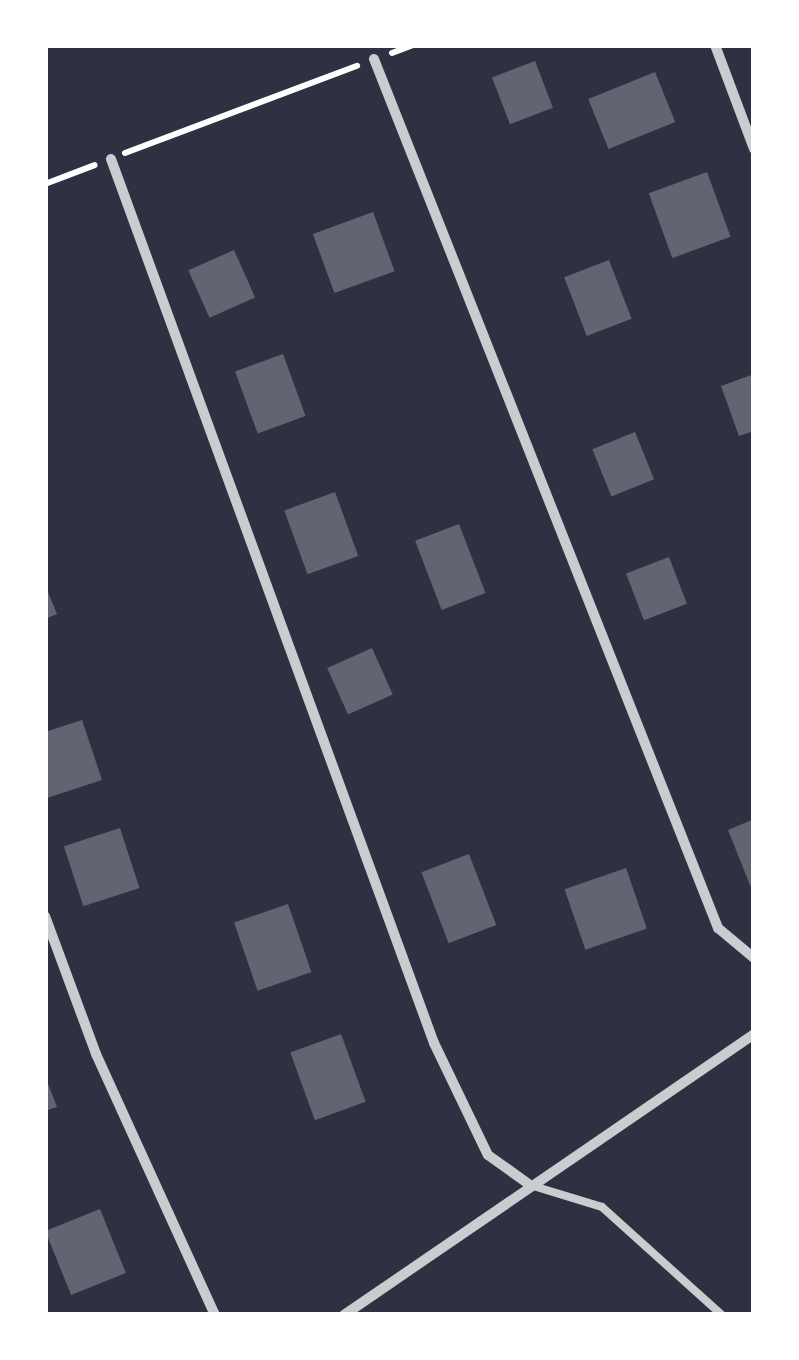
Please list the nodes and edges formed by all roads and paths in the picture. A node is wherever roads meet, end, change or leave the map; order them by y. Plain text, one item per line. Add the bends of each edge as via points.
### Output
1 (413, 45) edge
2 (715, 45) edge
3 (374, 60) junction
4 (754, 148) edge
5 (111, 158) junction
6 (45, 184) edge
7 (45, 916) edge
8 (754, 958) edge
9 (754, 1034) edge
10 (530, 1185) junction
11 (215, 1315) edge
12 (344, 1315) edge
13 (722, 1315) edge

1 - 3 path
2 - 4 street
3 - 5 path
3 - 8 street via 718,928
5 - 6 path
5 - 10 street via 434,1043 488,1155
7 - 11 street via 96,1054
9 - 10 street
10 - 12 street
10 - 13 lane via 602,1208

